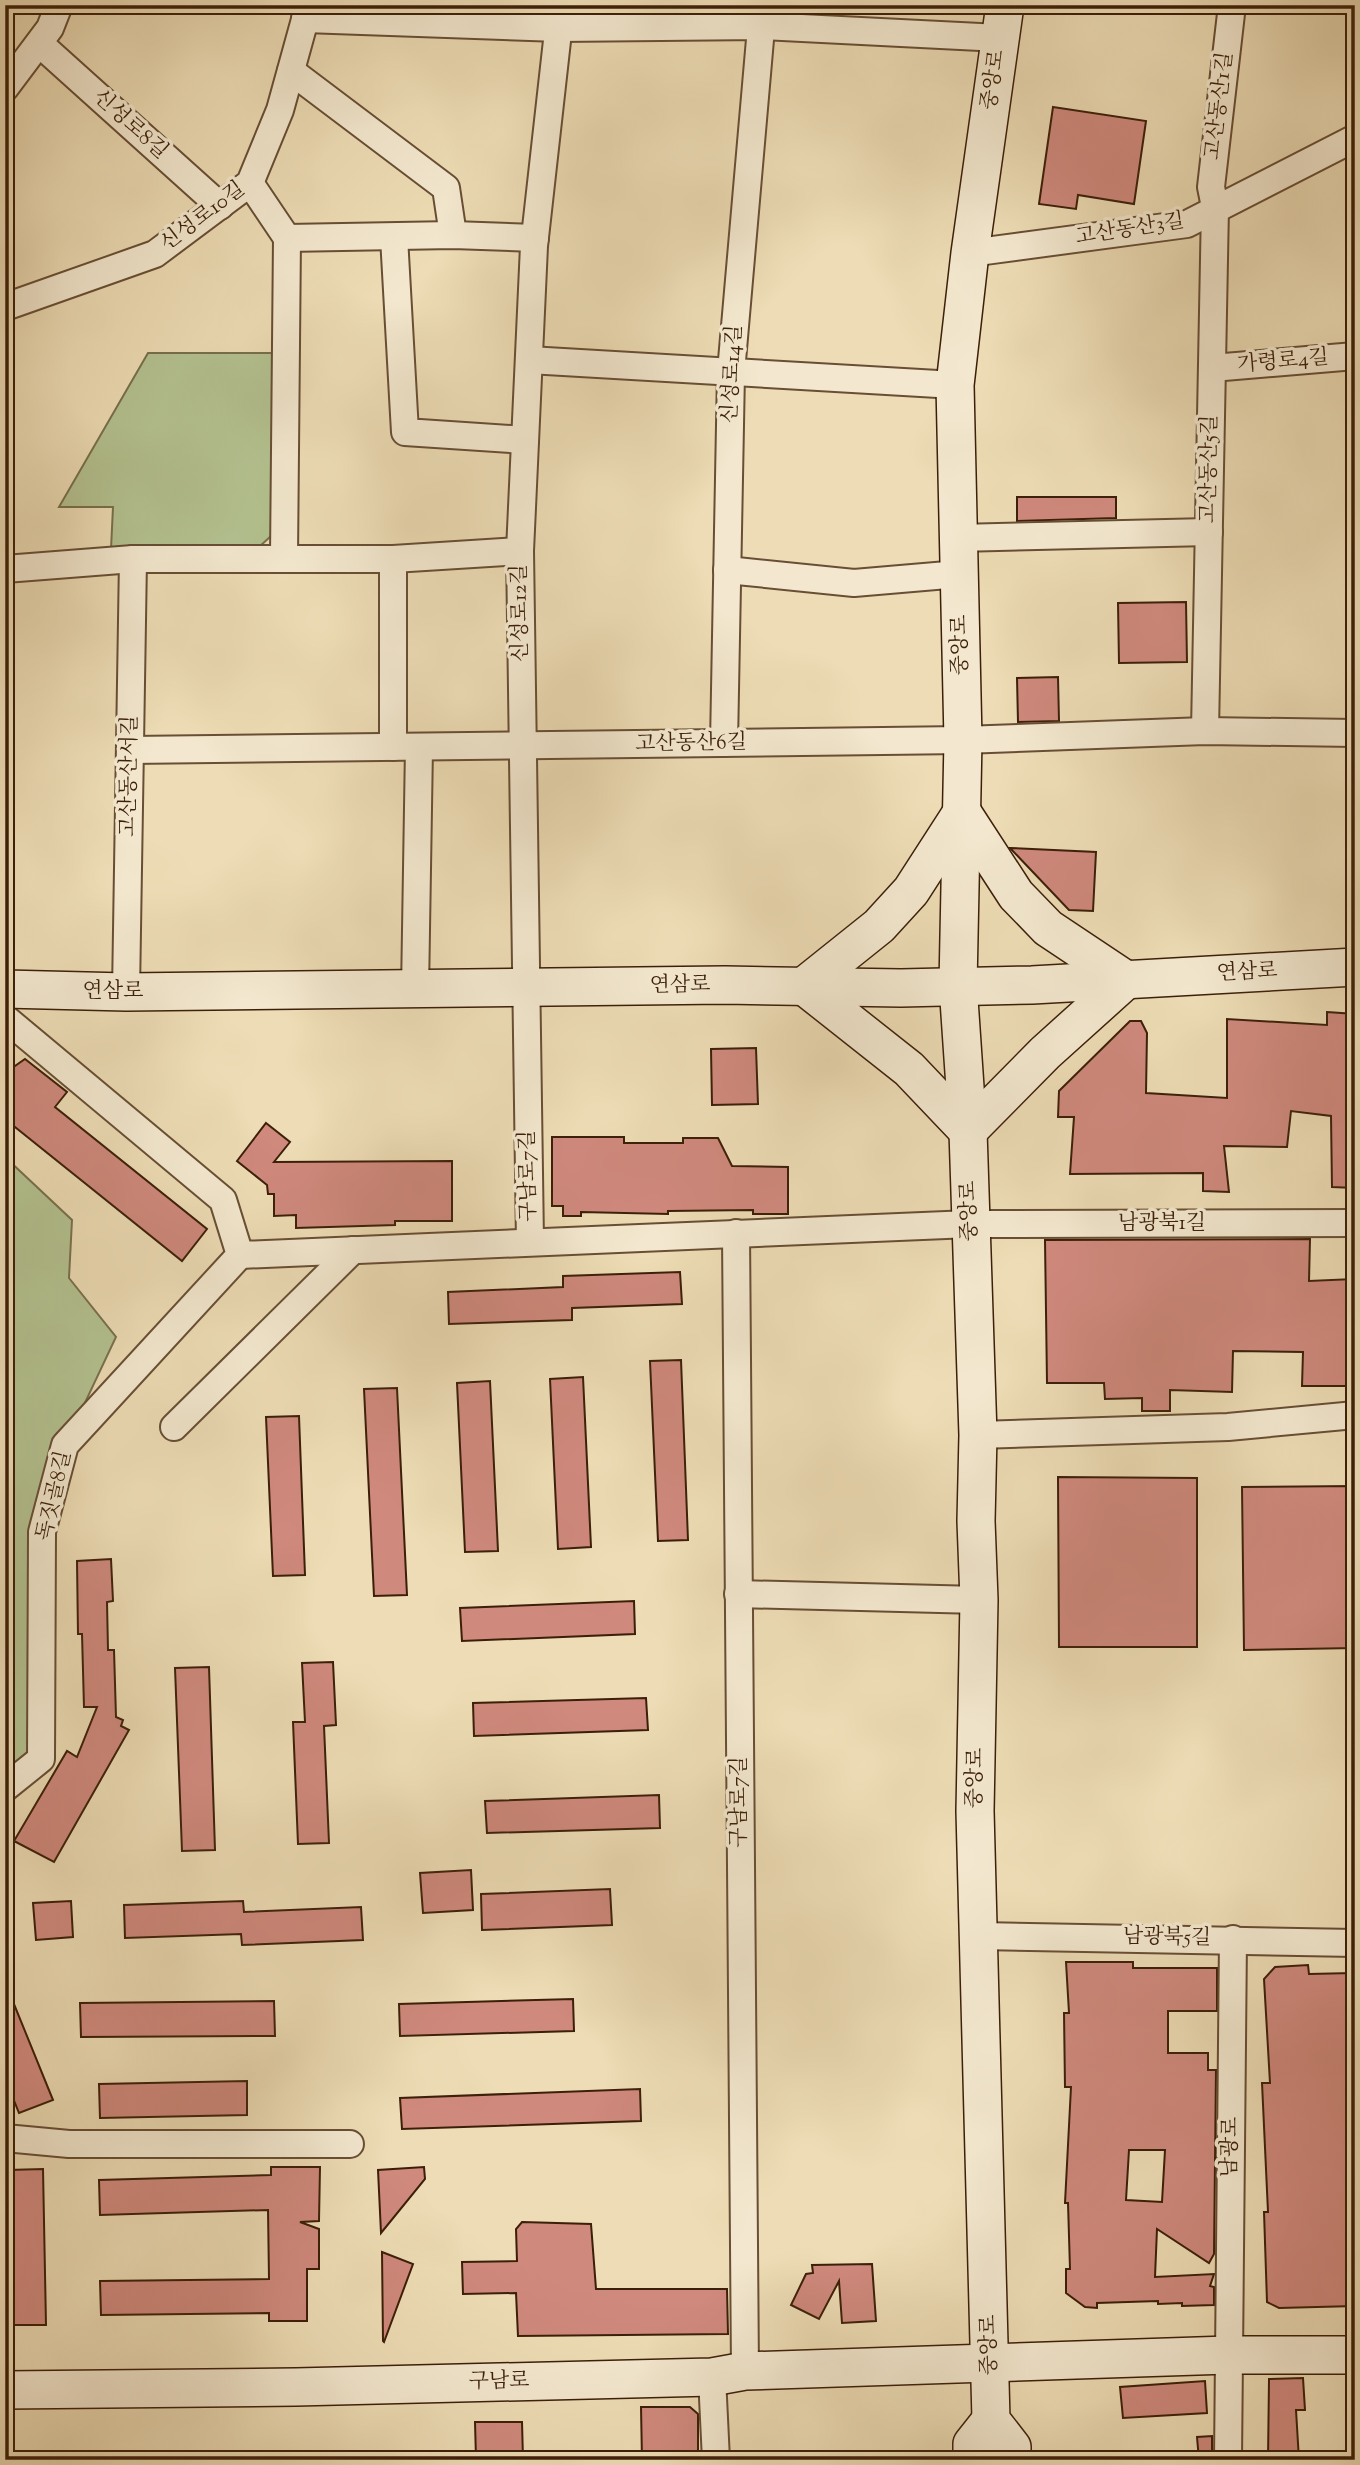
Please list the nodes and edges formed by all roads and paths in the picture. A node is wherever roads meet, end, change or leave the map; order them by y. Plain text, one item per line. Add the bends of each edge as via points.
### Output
1 (59, 5) edge
2 (1232, 5) edge
3 (307, 12) edge
4 (762, 16) edge
5 (560, 17) edge
6 (1003, 21) edge
7 (40, 44) junction
8 (291, 71) junction
9 (5, 88) edge
10 (1355, 138) edge
11 (250, 183) junction
12 (219, 206) junction
13 (1214, 207) junction
14 (453, 235) junction
15 (394, 237) junction
16 (287, 238) junction
17 (535, 238) junction
18 (970, 253) junction
19 (5, 307) edge
20 (1355, 356) edge
21 (529, 360) junction
22 (1212, 368) junction
23 (731, 372) junction
24 (955, 385) junction
25 (525, 440) junction
26 (1209, 532) junction
27 (958, 538) junction
28 (520, 551) junction
29 (284, 557) junction
30 (132, 559) junction
31 (393, 559) junction
32 (5, 569) edge
33 (727, 570) junction
34 (959, 574) junction
35 (1205, 731) junction
36 (1355, 733) edge
37 (963, 740) junction
38 (724, 743) junction
39 (524, 746) junction
40 (406, 747) junction
41 (130, 750) junction
42 (962, 812) junction
43 (1355, 967) edge
44 (1126, 980) junction
45 (958, 985) junction
46 (804, 986) junction
47 (5, 989) edge
48 (415, 990) junction
49 (527, 990) junction
50 (126, 992) junction
51 (5, 1018) edge
52 (968, 1131) junction
53 (1355, 1223) edge
54 (970, 1224) junction
55 (736, 1233) junction
56 (530, 1242) junction
57 (352, 1250) junction
58 (240, 1255) junction
59 (1355, 1415) edge
60 (174, 1427) dead end
61 (978, 1435) junction
62 (738, 1594) junction
63 (979, 1600) junction
64 (5, 1788) edge
65 (980, 1936) junction
66 (1233, 1939) junction
67 (1355, 1943) edge
68 (5, 2138) edge
69 (350, 2144) dead end
70 (1228, 2355) junction
71 (1355, 2355) edge
72 (991, 2362) junction
73 (728, 2374) junction
74 (5, 2390) edge
75 (991, 2420) junction
76 (716, 2460) edge
77 (972, 2460) edge
78 (1012, 2460) edge
79 (1228, 2460) edge

1 - 7 street
2 - 13 street, 고산동산1길 via 1211,187
3 - 5 street
3 - 8 street, 신성로10길
4 - 5 street
4 - 6 street
4 - 23 street, 신성로14길
5 - 17 street, 신성로12길
6 - 18 main road, 중앙로
7 - 9 street
7 - 12 street, 신성로8길
8 - 11 street, 신성로10길
8 - 14 street via 446,188
10 - 13 street, 고산동산3길
11 - 12 street, 신성로10길
11 - 16 street
12 - 19 street, 신성로10길 via 155,254
13 - 18 street, 고산동산3길 via 1187,224
13 - 22 street, 고산동산5길
14 - 15 street
14 - 17 street
15 - 16 street
15 - 25 street via 405,432
16 - 29 street
17 - 21 street, 신성로12길
18 - 24 main road, 중앙로
20 - 22 street, 가령로4길
21 - 23 street
21 - 25 street, 신성로12길
22 - 26 street, 고산동산5길
23 - 24 street
23 - 33 street, 신성로14길
24 - 27 main road, 중앙로
25 - 28 street, 신성로12길
26 - 27 street
26 - 35 street, 고산동산5길
27 - 34 main road, 중앙로
28 - 31 street
28 - 39 street, 신성로12길
29 - 30 street
29 - 31 street
30 - 32 street
30 - 41 street, 고산동산서길
31 - 40 street
33 - 34 street via 854,583
33 - 38 street, 신성로14길
34 - 37 main road, 중앙로
35 - 36 street
35 - 37 street
37 - 38 street, 고산동산6길
37 - 42 main road, 중앙로
38 - 39 street, 고산동산6길
39 - 40 street, 고산동산6길
39 - 49 street, 신성로12길
40 - 41 street, 고산동산6길
40 - 48 street
41 - 50 street, 고산동산서길
42 - 44 main road via 1016,895 1048,928
42 - 45 main road, 중앙로
42 - 46 main road via 911,891 879,926
43 - 44 main road, 연삼로
44 - 45 main road, 연삼로
44 - 52 main road via 1045,1052
45 - 46 main road, 연삼로
45 - 52 main road, 중앙로
46 - 49 main road, 연삼로
46 - 52 main road via 909,1069
47 - 50 main road, 연삼로
48 - 49 main road, 연삼로
48 - 50 main road, 연삼로
49 - 56 street, 구남로7길
51 - 58 street via 223,1200
52 - 54 main road, 중앙로
53 - 54 street, 남광북1길
54 - 55 street, 구남로7길
54 - 61 main road, 중앙로
55 - 56 street, 구남로7길
55 - 62 street, 구남로7길
56 - 57 street
57 - 58 street
57 - 60 street
58 - 64 street, 독짓골8길 via 65,1444 42,1532 41,1759
59 - 61 street via 1228,1427
61 - 63 main road, 중앙로
62 - 63 street
62 - 73 street, 구남로7길
63 - 65 main road, 중앙로 via 975,1811
65 - 66 street, 남광북5길
65 - 72 main road, 중앙로
66 - 67 street, 남광북5길
66 - 70 street, 남광로
68 - 69 street via 69,2144
70 - 71 main road
70 - 72 main road
70 - 79 street, 남광로
72 - 73 main road, 구남로
72 - 75 main road, 중앙로
73 - 74 main road, 구남로
73 - 76 street, 구남로7길
75 - 77 main road via 972,2444
75 - 78 main road via 1012,2447

